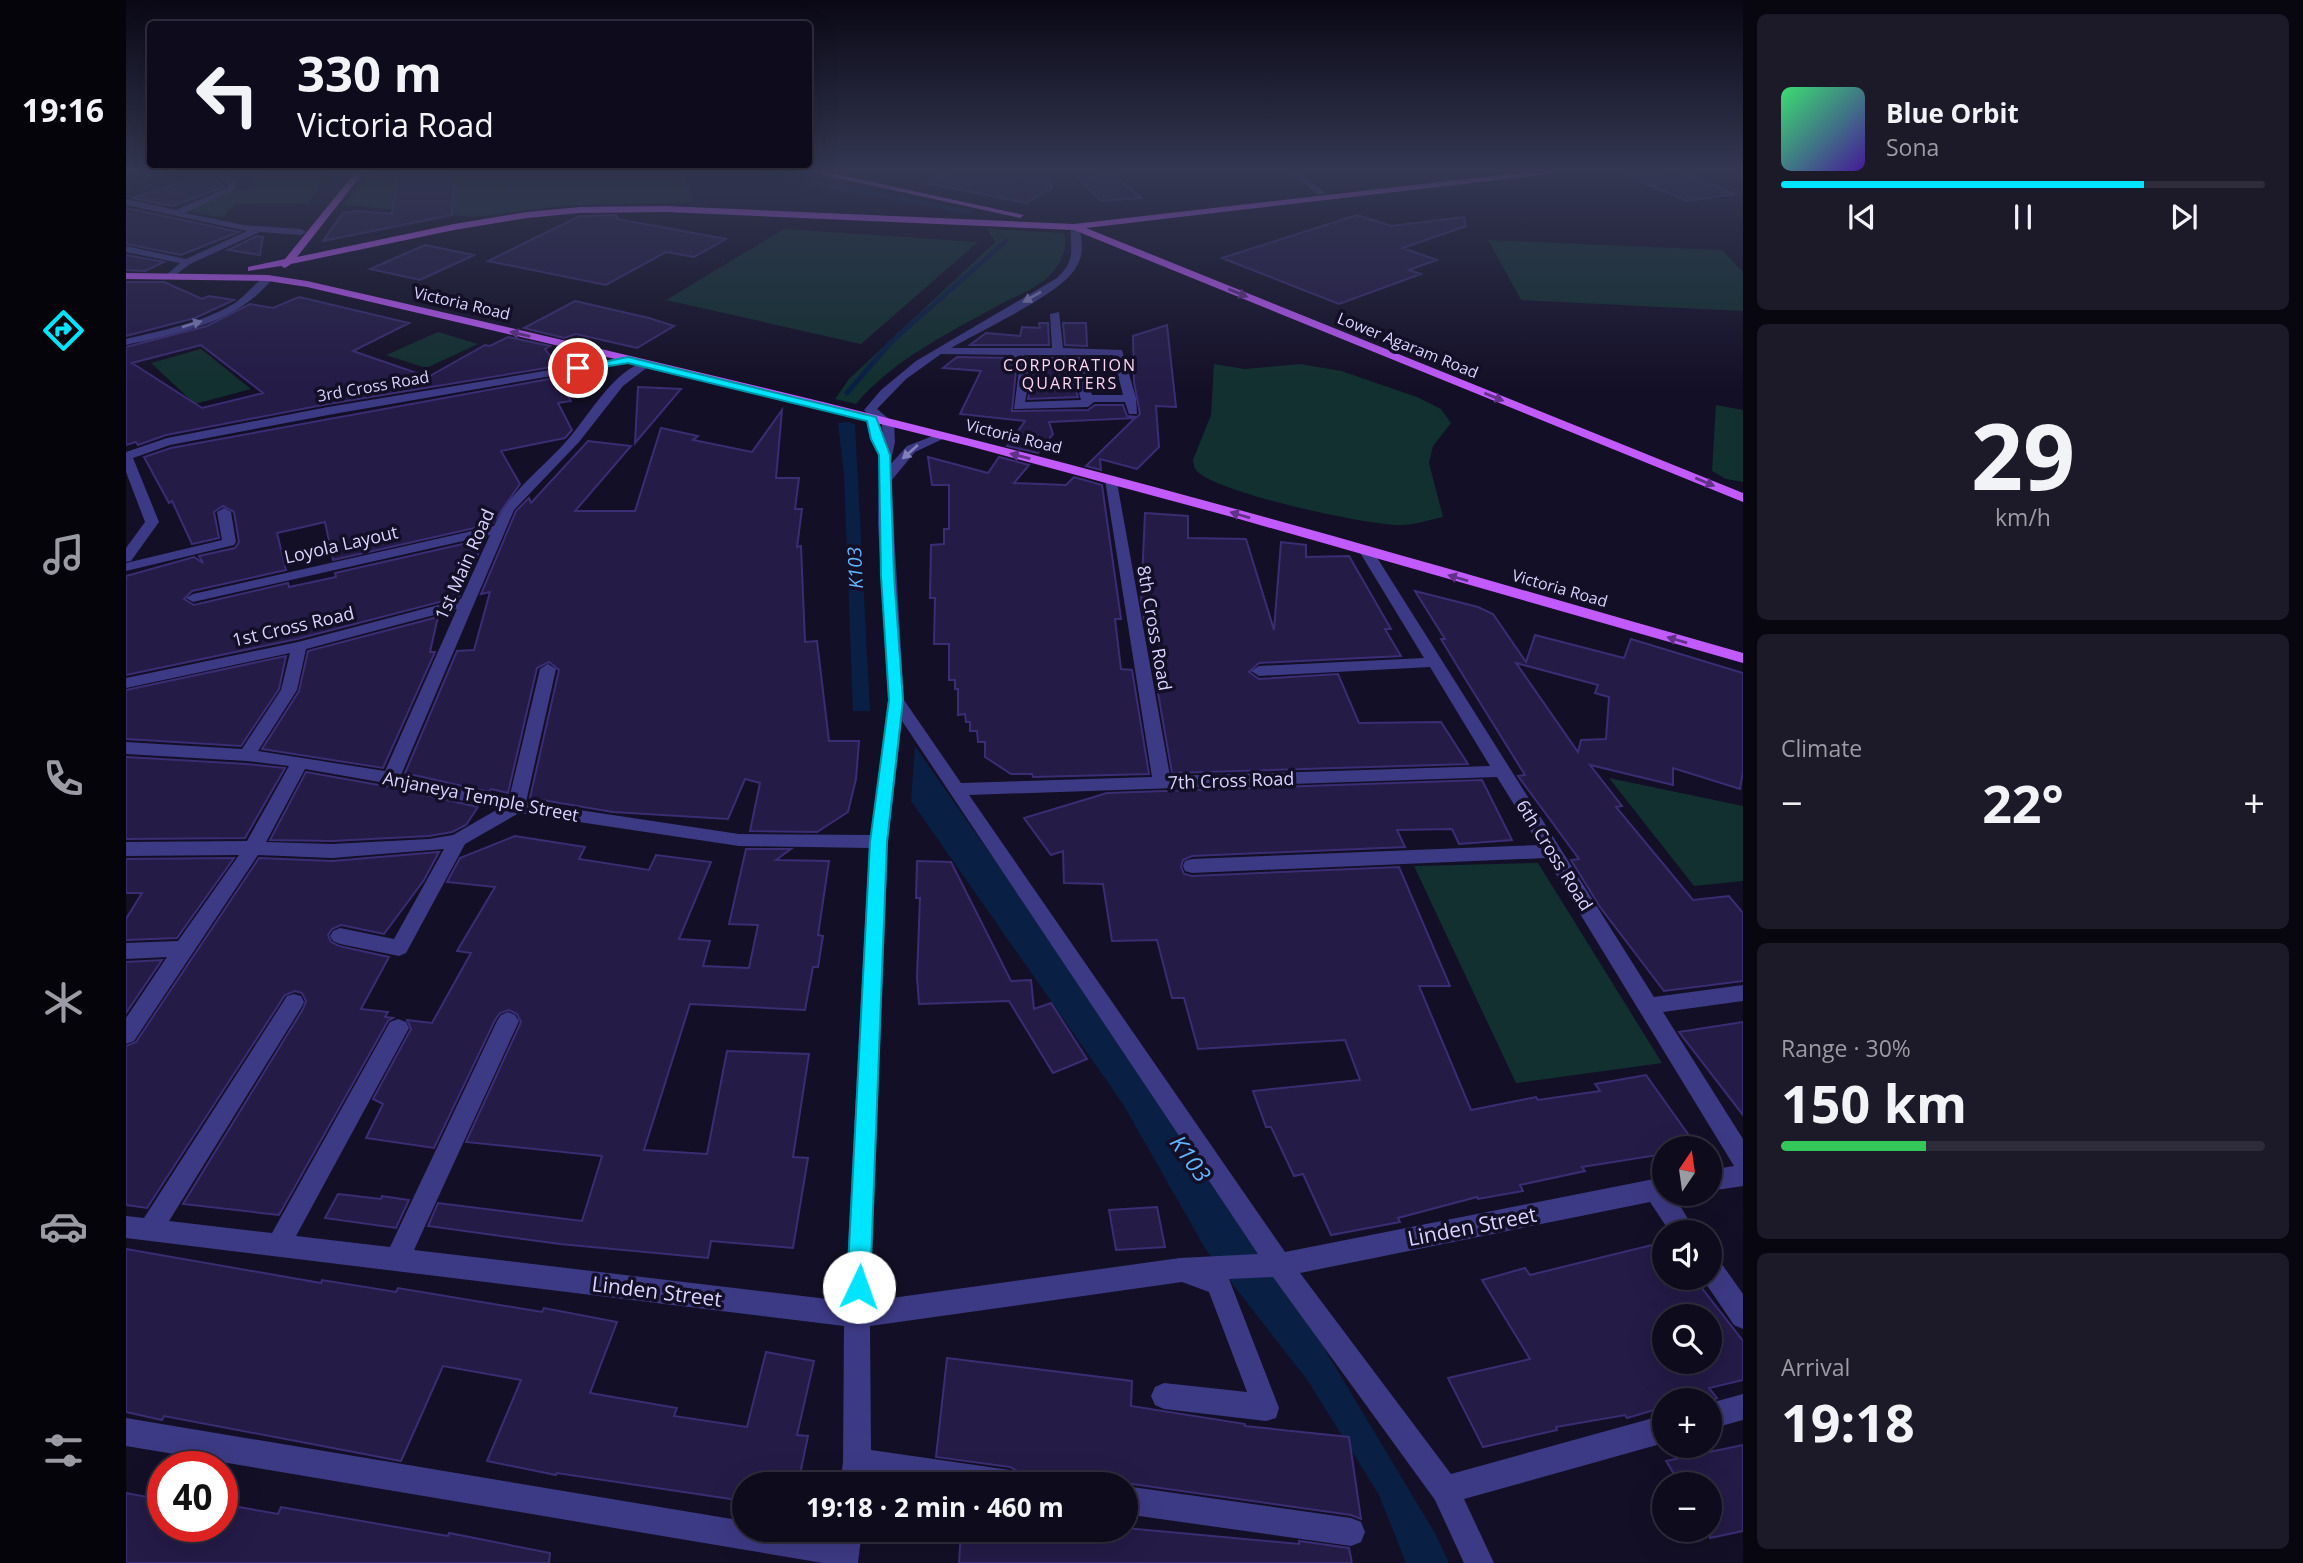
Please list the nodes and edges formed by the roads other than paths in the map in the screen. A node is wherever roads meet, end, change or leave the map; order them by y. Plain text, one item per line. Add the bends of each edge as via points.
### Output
1 (231, 242) edge
2 (293, 242) edge
3 (304, 242) edge
4 (387, 242) edge
5 (1079, 242) edge
6 (1111, 242) edge
7 (126, 249) edge
8 (187, 262) junction
9 (287, 264) junction
10 (269, 272) junction
11 (126, 276) edge
12 (170, 276) junction
13 (1055, 314) dead end
14 (126, 342) edge
15 (936, 351) junction
16 (1017, 352) junction
17 (1058, 352) junction
18 (628, 360) junction
19 (645, 364) junction
20 (1079, 370) dead end
21 (1130, 398) junction
22 (1087, 399) junction
23 (1133, 411) dead end
24 (868, 415) junction
25 (888, 423) junction
26 (943, 436) junction
27 (885, 455) junction
28 (126, 456) edge
29 (885, 480) junction
30 (1111, 480) junction
31 (1743, 498) edge
32 (224, 512) dead end
33 (498, 529) junction
34 (1366, 551) junction
35 (126, 558) edge
36 (126, 567) edge
37 (193, 598) dead end
38 (468, 602) junction
39 (299, 646) junction
40 (1743, 658) edge
41 (1435, 662) junction
42 (548, 668) dead end
43 (1259, 671) dead end
44 (126, 683) edge
45 (896, 700) junction
46 (126, 748) edge
47 (247, 754) junction
48 (300, 762) junction
49 (1503, 771) junction
50 (391, 778) junction
51 (1162, 783) junction
52 (958, 789) junction
53 (516, 807) junction
54 (458, 840) junction
55 (879, 842) junction
56 (253, 848) junction
57 (126, 849) edge
58 (1553, 851) junction
59 (1192, 866) dead end
60 (340, 936) dead end
61 (184, 948) junction
62 (126, 951) edge
63 (1743, 993) edge
64 (294, 1002) dead end
65 (1648, 1006) junction
66 (508, 1021) dead end
67 (398, 1028) dead end
68 (126, 1035) edge
69 (1743, 1158) edge
70 (1743, 1175) edge
71 (1722, 1178) edge
72 (1652, 1190) edge
73 (138, 1229) edge
74 (278, 1246) junction
75 (397, 1260) junction
76 (1279, 1265) junction
77 (1184, 1270) junction
78 (1722, 1285) edge
79 (857, 1315) junction
80 (1743, 1316) edge
81 (1164, 1396) dead end
82 (1743, 1407) edge
83 (1722, 1413) edge
84 (126, 1432) edge
85 (1652, 1432) edge
86 (856, 1472) edge
87 (1445, 1489) junction
88 (1138, 1502) edge
89 (1351, 1532) dead end
90 (845, 1548) edge
91 (1479, 1563) edge

1 - 8 street
2 - 10 main road
3 - 9 main road
4 - 9 main road
5 -> 15 street via 1077,257 1061,280
6 -> 31 main road, Lower Agaram Road
7 - 8 street
8 - 12 street
9 - 10 main road
10 - 12 main road
14 -> 10 street via 222,314 251,299
18 -> 10 main road, Victoria Road
11 - 12 main road
13 - 17 street
15 - 16 street
15 - 24 street via 890,386
16 - 17 street
16 - 22 street via 1025,370 1018,406 1081,405 1088,403
17 - 21 street via 1118,352
18 - 19 main road, Victoria Road
18 - 28 street, 3rd Cross Road via 301,416 167,442
19 - 24 main road, Victoria Road
19 - 33 street, 1st Main Road via 602,402 575,439 508,509
20 - 22 street
21 - 22 street
21 - 23 street
24 - 25 main road, Victoria Road
24 - 27 street
25 - 26 main road, Victoria Road
25 - 27 street
26 -> 29 street via 911,449
30 -> 26 main road, Victoria Road
27 - 29 street
28 - 35 street, 3rd Cross Road via 152,522
29 - 45 street
34 -> 30 main road, Victoria Road
30 - 51 street, 8th Cross Road
32 - 36 street via 229,542
33 - 37 street, Loyola Layout
33 - 38 street, 1st Main Road
40 -> 34 main road, Victoria Road
34 - 41 street, 6th Cross Road
38 - 39 street, 1st Cross Road
38 - 50 street, 1st Main Road
39 - 44 street, 1st Cross Road
39 - 47 street via 289,690
41 - 43 street
41 - 49 street, 6th Cross Road
42 - 53 street
45 - 52 street
45 - 55 street
46 - 47 street, Anjaneya Temple Street
47 - 48 street, Anjaneya Temple Street
48 - 50 street, Anjaneya Temple Street
48 - 56 street
49 - 51 street, 7th Cross Road
49 - 58 street, 6th Cross Road
50 - 53 street, Anjaneya Temple Street
51 - 52 street, 7th Cross Road
52 - 76 street
53 - 54 street
53 - 55 street, Anjaneya Temple Street via 739,840
54 - 56 street via 332,851
54 - 60 street via 398,948
55 - 79 street
56 - 57 street
56 - 61 street
58 - 59 street
58 - 65 street, 6th Cross Road
61 - 62 street
61 - 68 street
63 - 65 street
64 - 73 street
65 - 69 street, 6th Cross Road
66 - 75 street
67 - 74 street
70 - 71 street
72 - 76 street, Linden Street
73 - 74 street, Linden Street
74 - 75 street, Linden Street
75 - 79 street, Linden Street
76 - 77 street, Linden Street
76 - 87 street
77 - 79 street, Linden Street
77 - 81 street via 1218,1283 1266,1408
78 - 80 street
79 - 86 street
82 - 83 street
84 - 90 street
85 - 87 street
87 - 91 street
88 - 89 street

